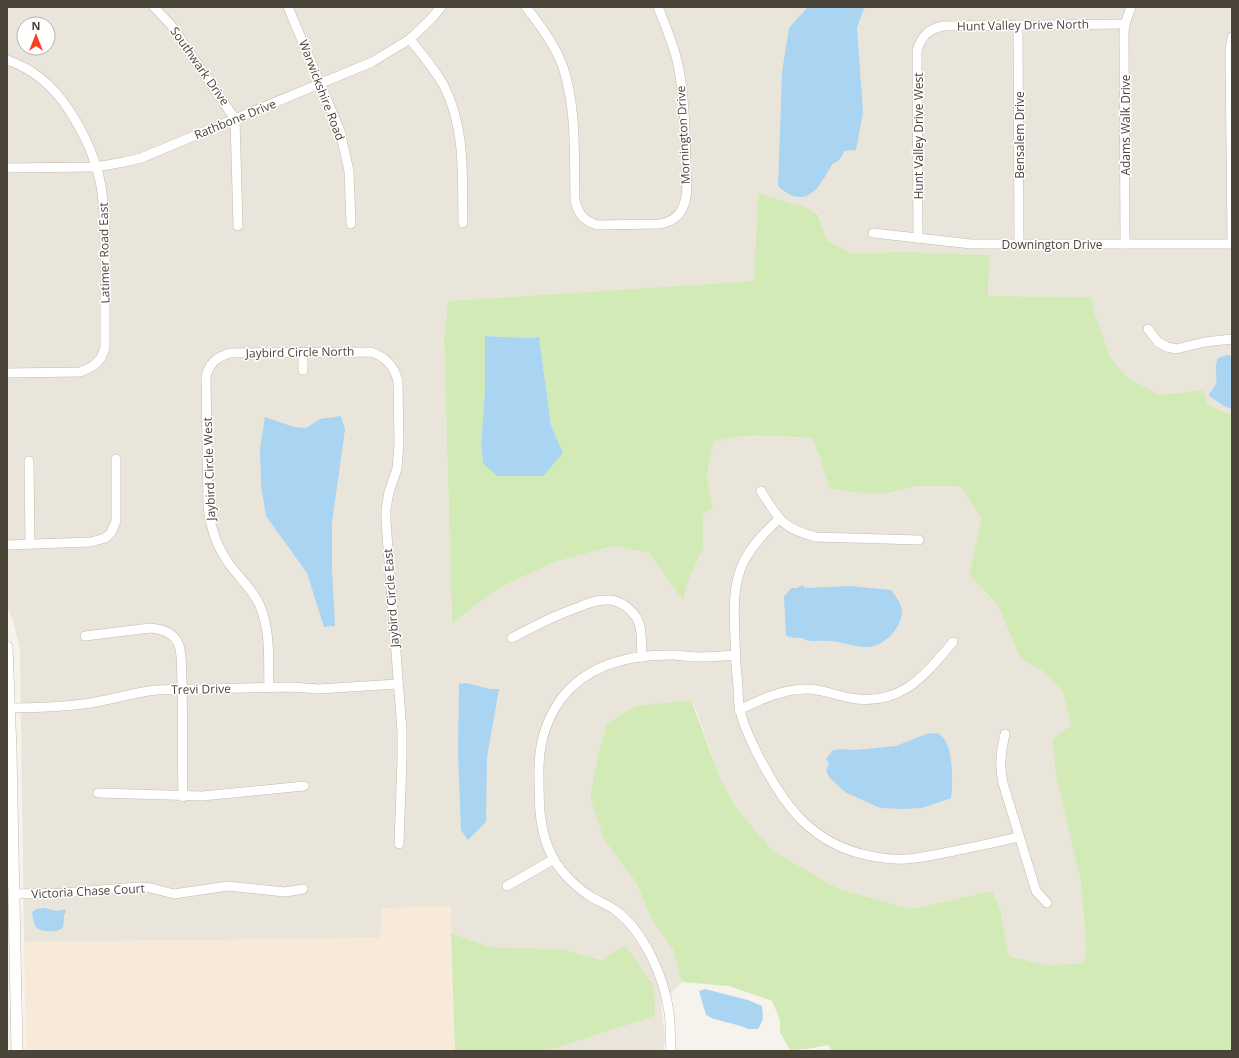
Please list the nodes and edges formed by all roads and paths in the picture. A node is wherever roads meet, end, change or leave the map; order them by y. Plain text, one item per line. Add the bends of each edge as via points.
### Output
1 (154, 7) edge
2 (288, 7) edge
3 (441, 7) edge
4 (526, 7) edge
5 (658, 7) edge
6 (1131, 7) edge
7 (1125, 24) junction
8 (1018, 25) junction
9 (924, 36) joint
10 (1232, 37) edge
11 (410, 39) junction
12 (7, 60) edge
13 (321, 83) junction
14 (235, 119) junction
15 (96, 167) junction
16 (7, 168) edge
17 (463, 223) dead end
18 (351, 224) dead end
19 (238, 226) dead end
20 (873, 233) dead end
21 (918, 238) junction
22 (1126, 244) junction
23 (1232, 244) edge
24 (1019, 245) junction
25 (1148, 329) dead end
26 (1232, 339) edge
27 (303, 352) junction
28 (217, 358) joint
29 (384, 358) joint
30 (303, 370) dead end
31 (7, 373) edge
32 (116, 459) dead end
33 (29, 461) dead end
34 (761, 491) dead end
35 (779, 519) junction
36 (919, 540) dead end
37 (30, 544) junction
38 (7, 545) edge
39 (85, 636) dead end
40 (512, 638) dead end
41 (953, 642) dead end
42 (7, 647) edge
43 (735, 655) junction
44 (642, 657) junction
45 (397, 684) junction
46 (269, 688) junction
47 (182, 689) junction
48 (9, 708) edge
49 (739, 710) junction
50 (1005, 734) dead end
51 (304, 786) dead end
52 (98, 793) dead end
53 (183, 797) junction
54 (10, 832) edge
55 (1019, 837) junction
56 (399, 844) dead end
57 (554, 859) junction
58 (507, 886) dead end
59 (303, 889) dead end
60 (14, 894) junction
61 (1047, 903) dead end
62 (17, 1051) edge
63 (671, 1051) edge

1 - 14 street, Southwark Drive via 171,24
2 - 13 street, Warwickshire Road
3 - 11 street, Rathbone Drive
4 - 5 street, Mornington Drive via 552,44 562,66 573,118 576,208 589,222 597,225 660,224 677,217 683,208 686,196 683,96 678,63
6 - 7 street, Adams Walk Drive
7 - 8 street, Hunt Valley Drive North
7 - 22 street, Adams Walk Drive
8 - 9 street, Hunt Valley Drive North via 943,26 930,30
8 - 24 street, Bensalem Drive
9 - 21 street, Hunt Valley Drive West via 917,51
10 - 23 street
11 - 13 street, Rathbone Drive via 372,62
11 - 17 street via 444,86 457,118 462,150
12 - 15 street, Latimer Road East via 38,76 61,98 88,144
13 - 14 street, Rathbone Drive
13 - 18 street, Warwickshire Road via 347,156
14 - 15 street, Rathbone Drive via 141,158
14 - 19 street, Southwark Drive
15 - 16 street, Rathbone Drive
15 - 31 street, Latimer Road East via 105,210 106,346 103,354 98,363 80,372
20 - 21 street, Downington Drive
21 - 24 street, Downington Drive via 971,244
22 - 23 street, Downington Drive
22 - 24 street, Downington Drive
25 - 26 street via 1158,342 1176,349
27 - 28 street, Jaybird Circle North via 230,353
27 - 29 street, Jaybird Circle North via 371,352
27 - 30 street
28 - 46 street, Jaybird Circle West via 208,369 206,377 210,523 220,550 252,591 260,606 268,640
29 - 45 street, Jaybird Circle East via 395,371 398,381 397,469 389,492 386,516
32 - 37 street via 117,516 111,533 105,538 91,542
33 - 37 street
34 - 35 street
35 - 36 street via 802,534
35 - 43 street via 753,547 737,581 734,603
37 - 38 street
39 - 47 street via 150,628 166,631 173,636 181,652
40 - 44 street via 556,616 607,599 618,602 637,618
41 - 49 street via 917,682 883,698 851,698 817,690 794,690 781,692
42 - 48 street
43 - 44 street
43 - 49 street
44 - 57 street via 619,660 584,676 569,689 549,718 542,736 539,760 539,806 544,837
45 - 46 street, Trevi Drive via 320,689
45 - 56 street, Jaybird Circle East via 402,731
46 - 47 street, Trevi Drive
47 - 48 street, Trevi Drive via 136,693 85,704
47 - 53 street
48 - 54 street
49 - 55 street via 767,772 786,803 819,835 837,845 858,853 905,860
50 - 55 street via 1000,770
51 - 53 street
52 - 53 street
54 - 60 street
55 - 61 street via 1036,891
57 - 58 street
57 - 63 street via 566,876 580,889 614,909 629,922 641,938 660,976 669,1011
59 - 60 street, Victoria Chase Court via 285,892 228,886 174,894 138,887
60 - 62 street

